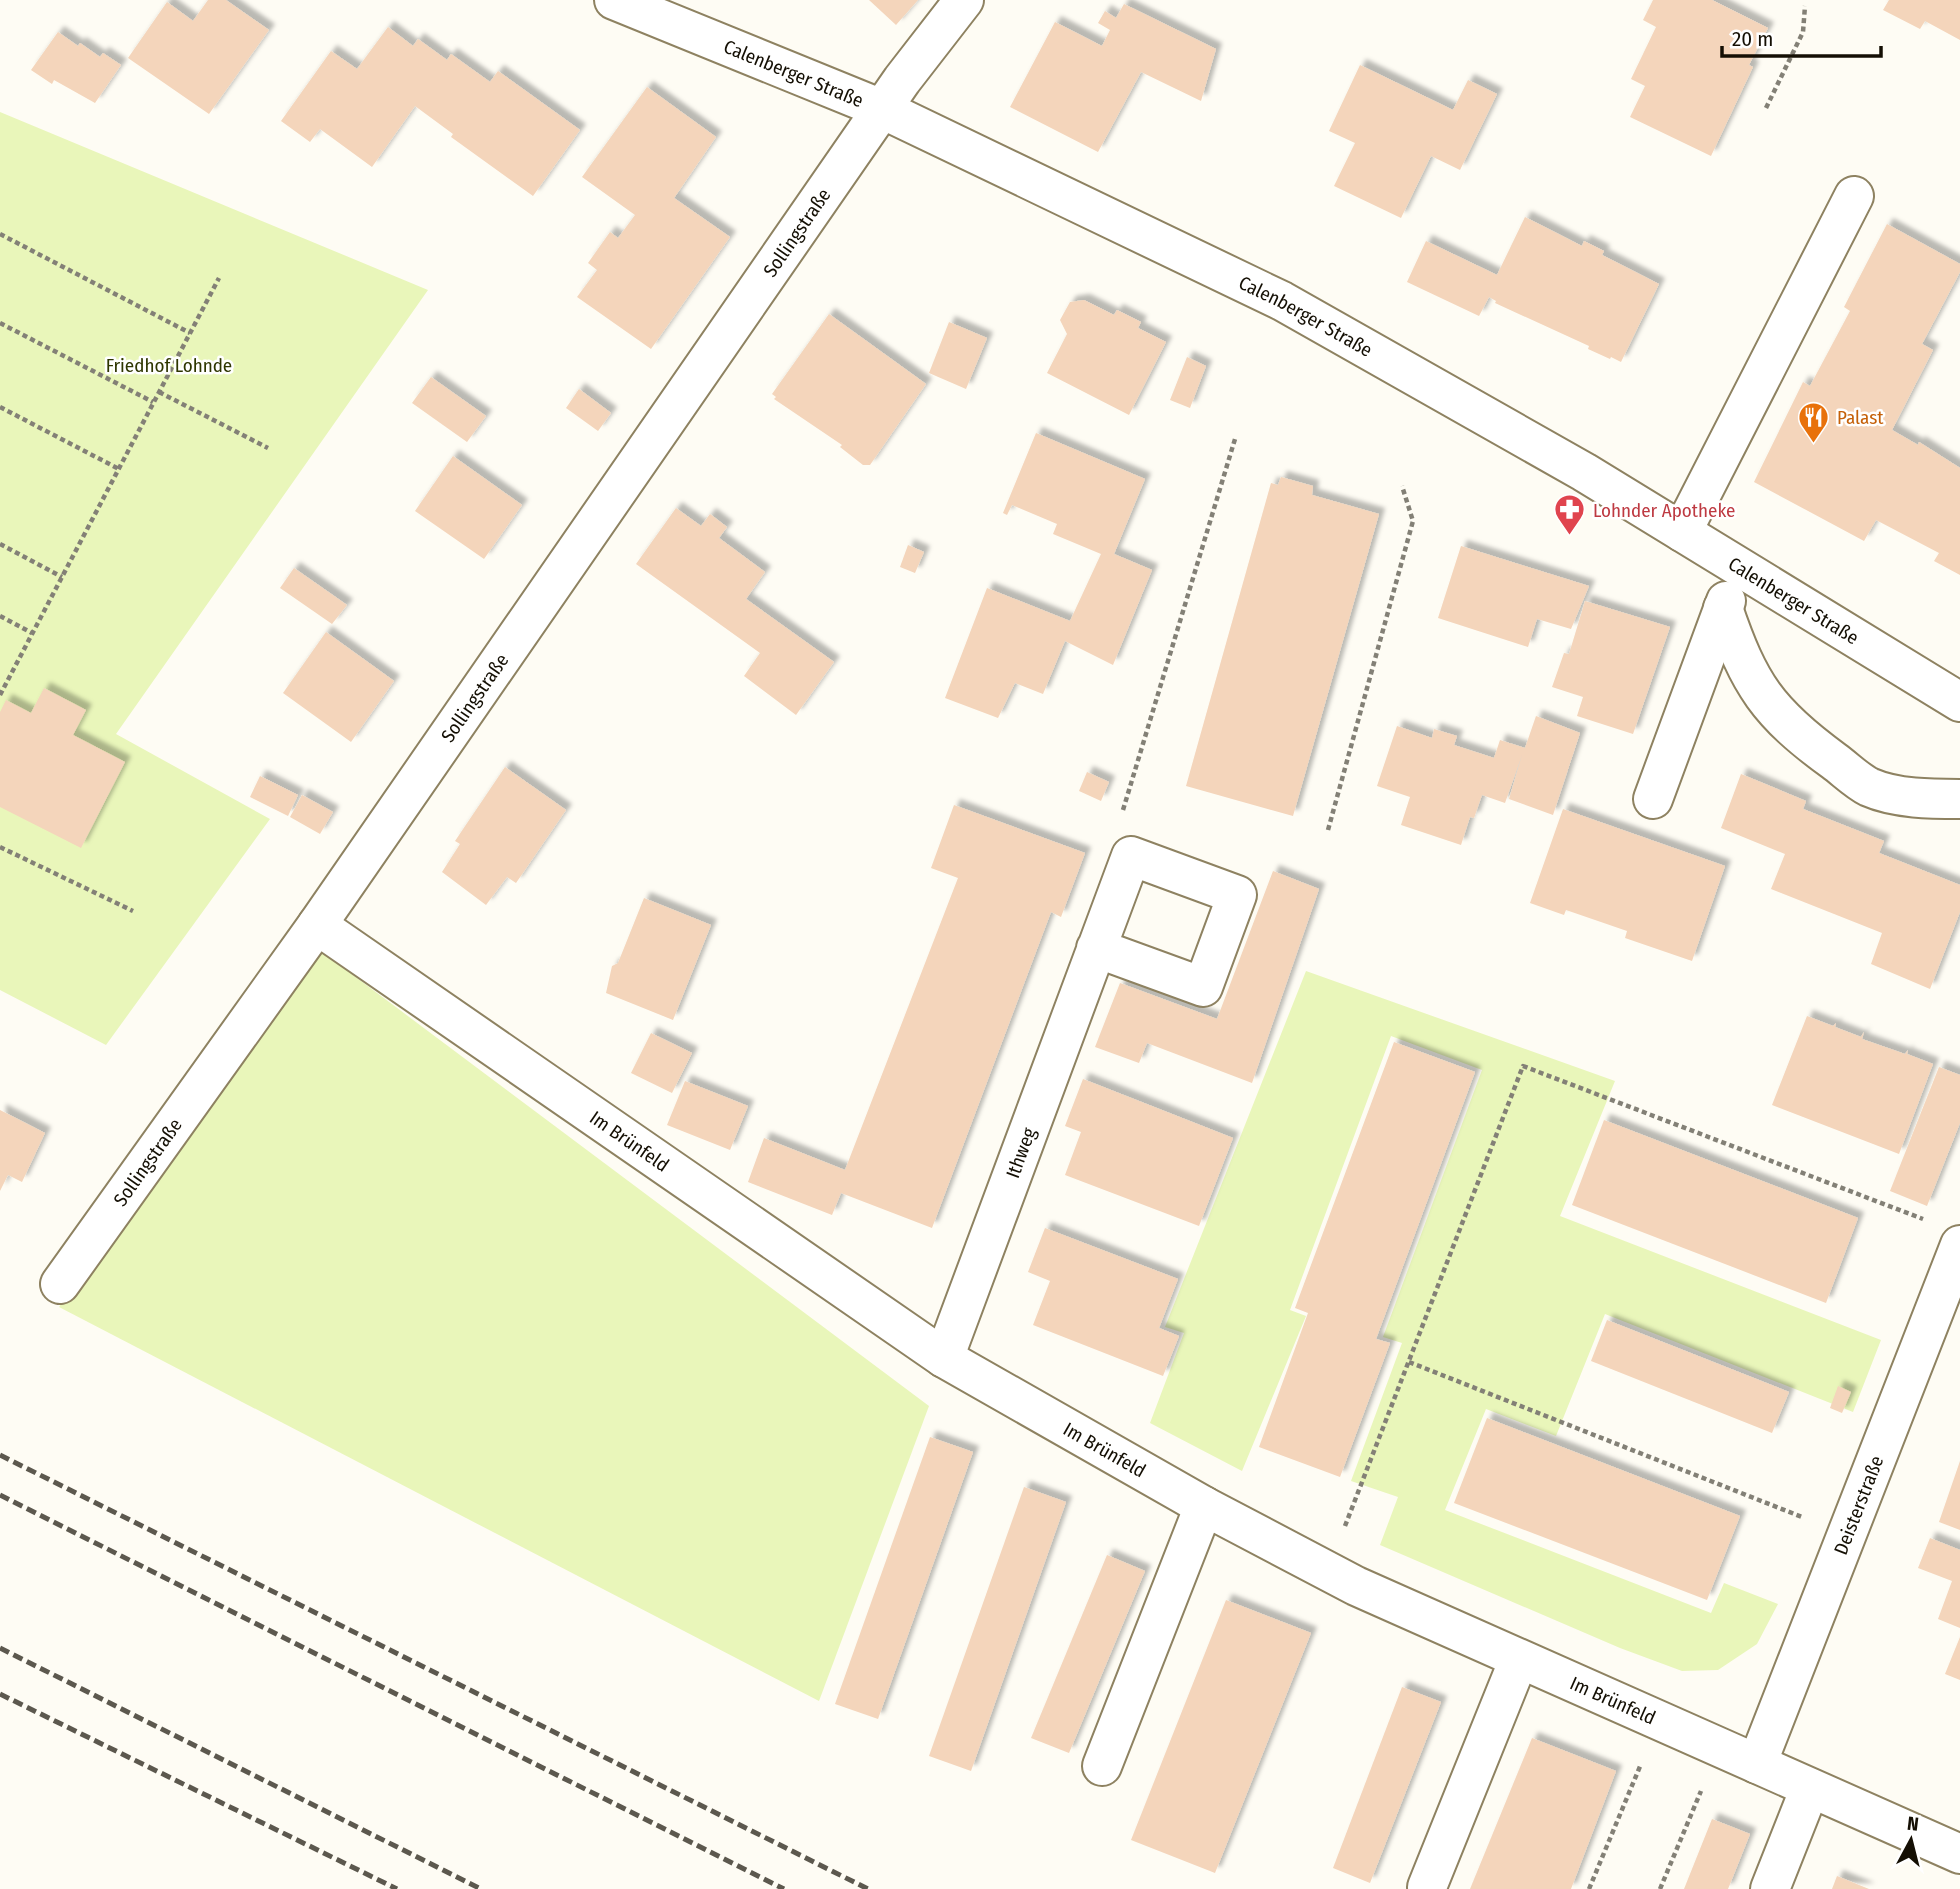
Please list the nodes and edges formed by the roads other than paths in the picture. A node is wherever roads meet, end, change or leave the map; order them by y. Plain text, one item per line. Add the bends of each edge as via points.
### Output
1 (614, 0) edge
2 (964, 0) edge
3 (883, 109) junction
4 (1854, 196) dead end
5 (1682, 532) junction
6 (1739, 566) junction
7 (1723, 608) junction
8 (1960, 702) edge
9 (1653, 799) dead end
10 (1960, 799) edge
11 (317, 925) junction
12 (1097, 948) junction
13 (1947, 1234) edge
14 (60, 1284) dead end
15 (944, 1358) junction
16 (1204, 1507) junction
17 (1519, 1659) junction
18 (1758, 1764) junction
19 (1102, 1766) dead end
20 (1810, 1788) junction
21 (1960, 1854) edge
22 (1427, 1888) edge
23 (1770, 1889) edge

1 - 3 street, Calenberger Straße
2 - 3 street, Sollingstraße
3 - 5 street, Calenberger Straße via 1282,301
3 - 11 street, Sollingstraße
4 - 5 street
5 - 6 street, Calenberger Straße
6 - 7 street
6 - 8 street, Calenberger Straße
7 - 9 street
7 - 10 street via 1741,661 1766,702 1798,735 1869,787 1928,800
11 - 14 street, Sollingstraße
11 - 15 street, Im Brünfeld
12 - 12 street, Ithweg via 1131,856 1237,895 1203,987
12 - 15 street, Ithweg
13 - 18 street, Deisterstraße via 1847,1535
15 - 16 street, Im Brünfeld
16 - 17 street, Im Brünfeld via 1328,1571
16 - 19 street
17 - 18 street, Im Brünfeld
17 - 22 street
18 - 20 street, Im Brünfeld
20 - 21 street, Im Brünfeld
20 - 23 street

